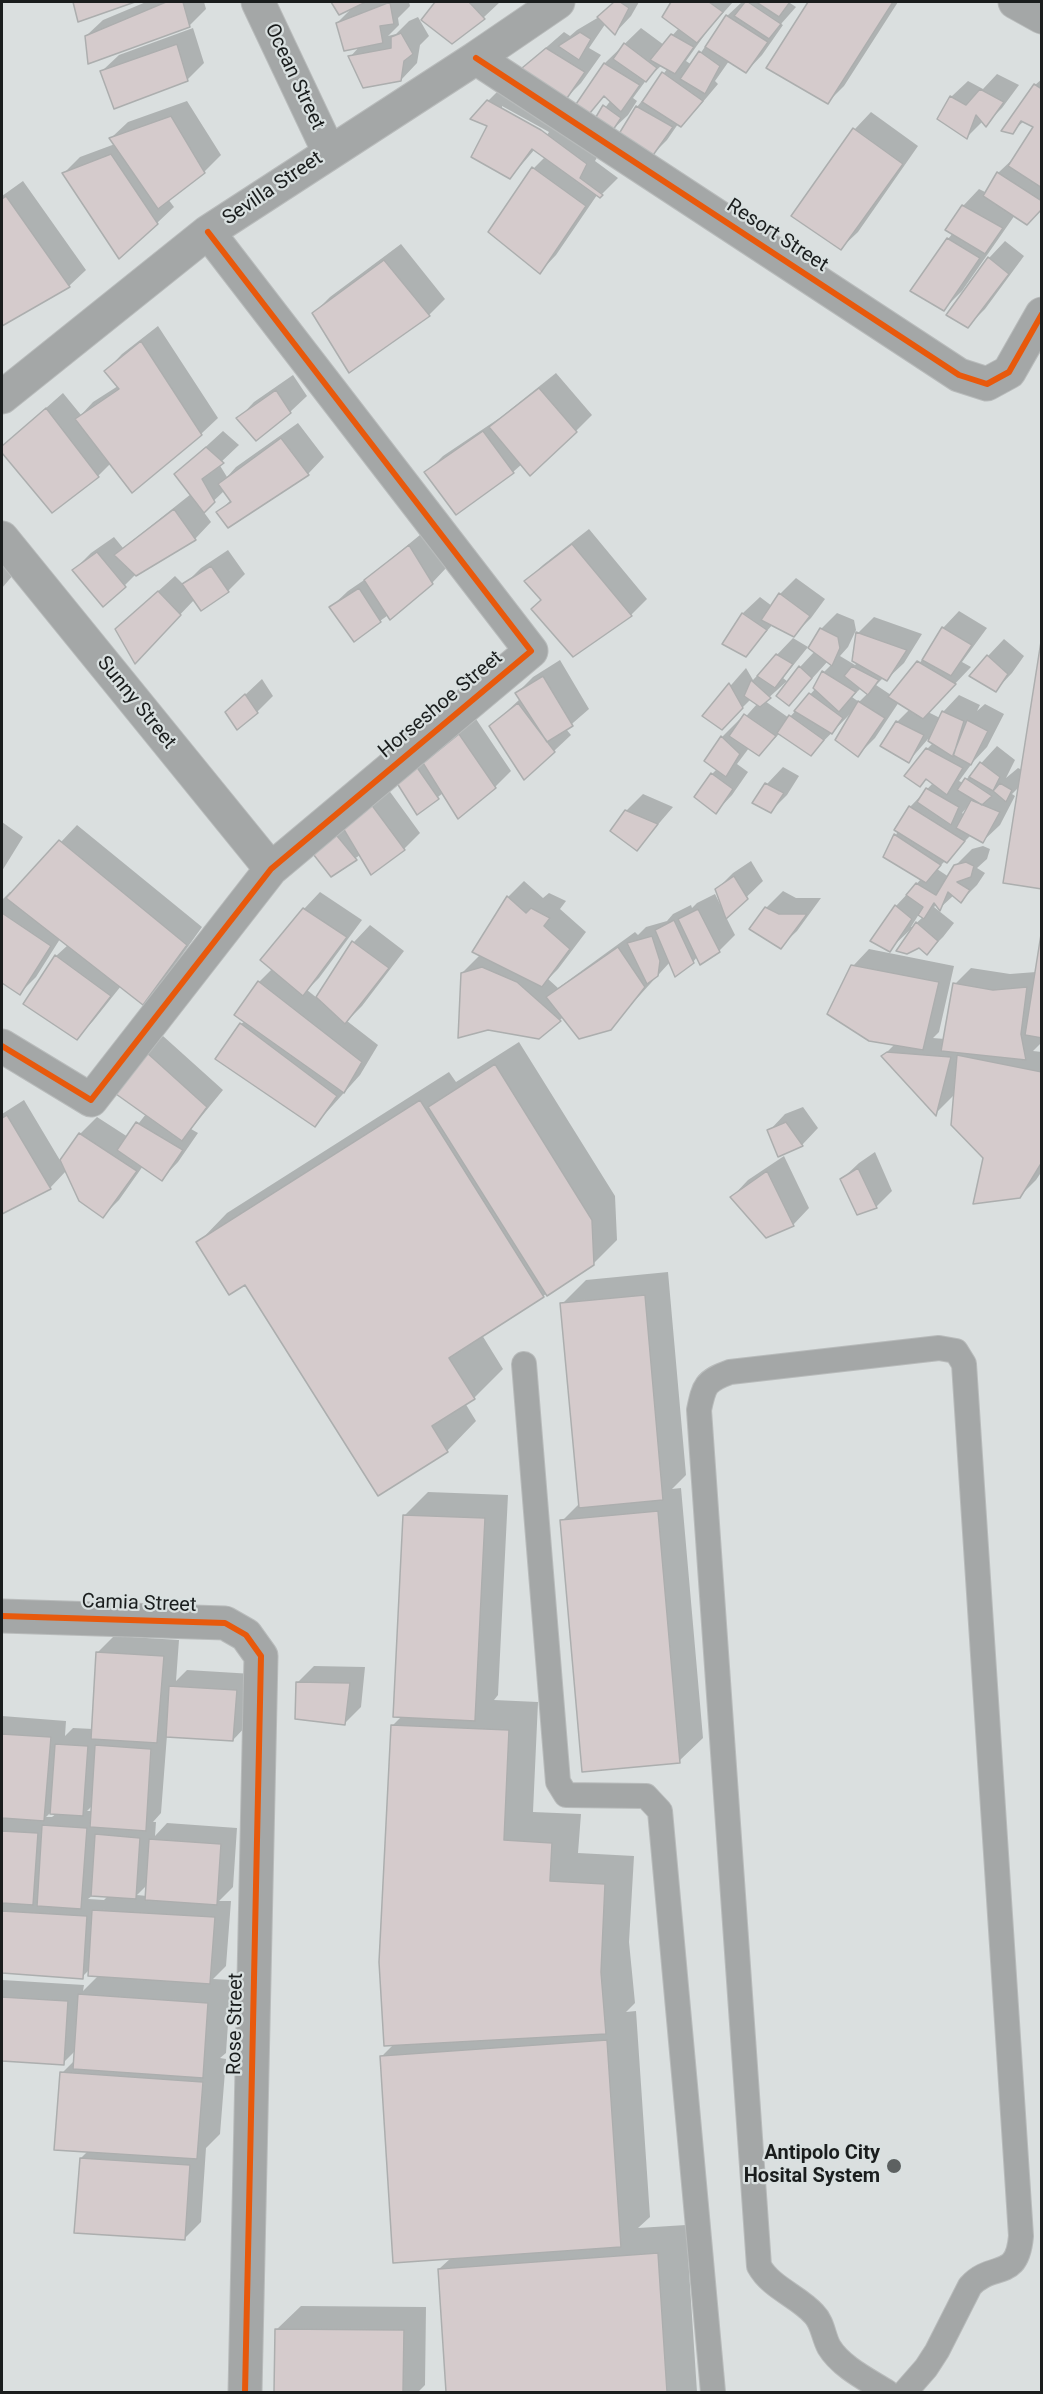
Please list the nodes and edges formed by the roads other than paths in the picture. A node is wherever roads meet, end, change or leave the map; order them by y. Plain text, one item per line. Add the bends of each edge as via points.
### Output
1 (258, 2) edge
2 (558, 2) edge
3 (1015, 2) edge
4 (1041, 17) edge
5 (476, 58) junction
6 (329, 152) junction
7 (208, 232) junction
8 (1041, 314) edge
9 (2, 397) edge
10 (2, 538) edge
11 (271, 868) junction
12 (2, 1046) edge
13 (524, 1364) dead end
14 (2, 1616) edge
15 (261, 1656) joint
16 (244, 2392) edge
17 (713, 2392) edge
18 (886, 2392) edge
19 (905, 2392) edge

1 - 6 street, Ocean Street
2 - 5 street, Sevilla Street
3 - 4 street
5 - 6 street, Sevilla Street
5 - 8 street, Resort Street via 959,375 987,384 1009,372
6 - 7 street, Sevilla Street
7 - 9 street, Sevilla Street
7 - 11 street, Horseshoe Street via 531,651
10 - 11 street, Sunny Street
11 - 12 street, Horseshoe Street via 91,1100
13 - 17 lane via 558,1782 566,1795 646,1796 660,1811
14 - 15 street, Camia Street via 225,1623 246,1635
15 - 16 street, Rose Street
18 - 19 lane via 839,2359 829,2347 820,2320 765,2276 759,2266 699,1410 703,1388 713,1378 730,1372 939,1348 956,1350 964,1364 1021,2236 1020,2250 1012,2263 1003,2271 978,2277 970,2286 937,2351

